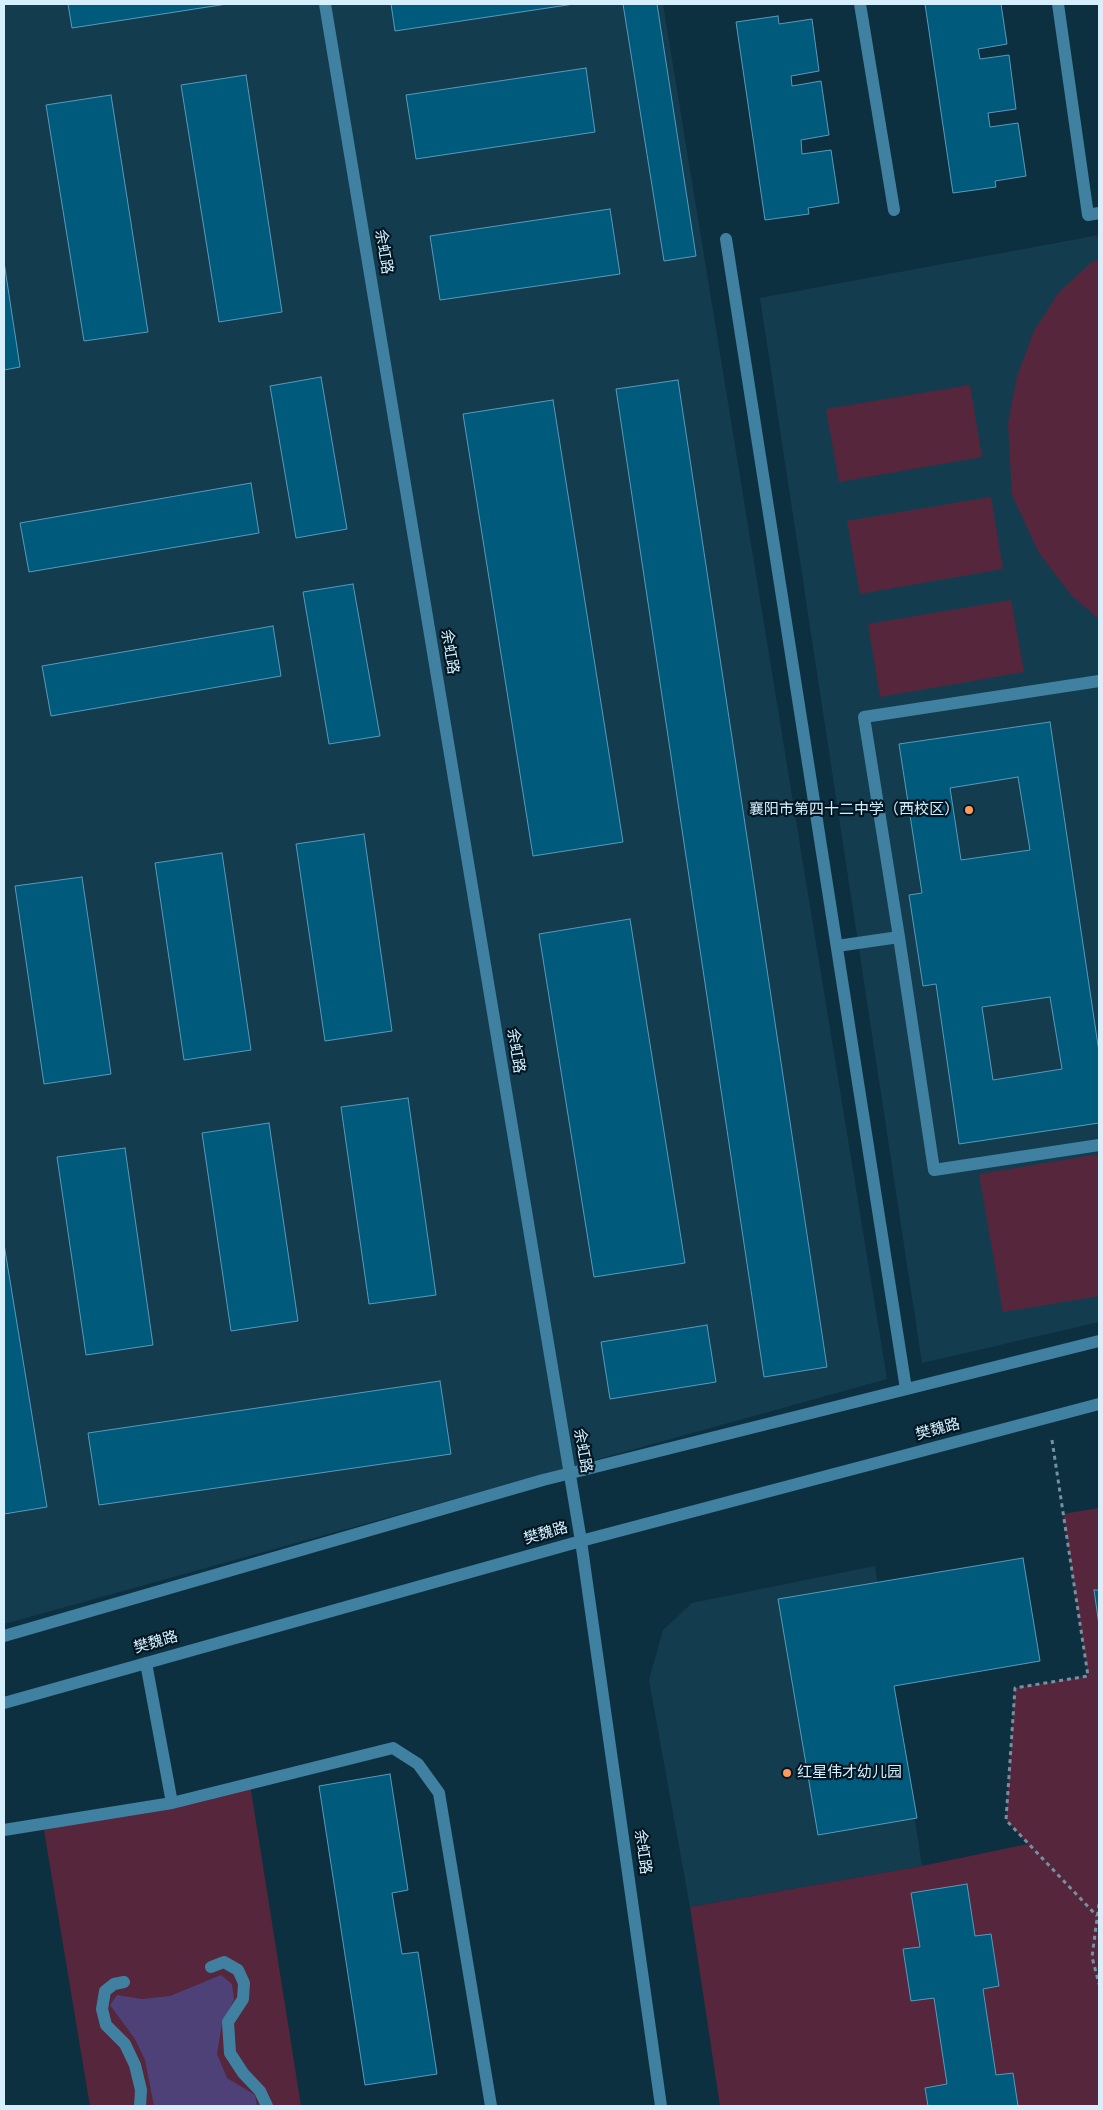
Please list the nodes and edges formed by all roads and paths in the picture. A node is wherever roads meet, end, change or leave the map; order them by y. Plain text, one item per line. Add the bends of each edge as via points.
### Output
1 (325, 4) edge
2 (860, 4) edge
3 (1058, 4) edge
4 (894, 210) dead end
5 (1099, 213) edge
6 (726, 239) dead end
7 (1099, 681) edge
8 (899, 937) junction
9 (837, 946) junction
10 (1099, 1145) edge
11 (1099, 1341) edge
12 (906, 1389) junction
13 (1099, 1404) edge
14 (1048, 1417) junction
15 (569, 1473) junction
16 (581, 1541) junction
17 (4, 1636) edge
18 (146, 1663) junction
19 (4, 1703) edge
20 (172, 1803) junction
21 (4, 1830) edge
22 (1099, 1904) edge
23 (1097, 1916) junction
24 (211, 1967) dead end
25 (124, 1982) dead end
26 (1099, 1984) edge
27 (140, 2106) edge
28 (268, 2106) edge
29 (491, 2106) edge
30 (661, 2106) edge

1 - 15 street, 余虹路
2 - 4 street
3 - 5 street via 1088,215
6 - 9 street
7 - 8 street via 864,718
8 - 9 street
8 - 10 street via 934,1170
9 - 12 street
11 - 12 street
12 - 15 street
13 - 14 street, 樊魏路
14 - 16 street, 樊魏路
14 - 23 path via 1088,1676 1016,1688 1006,1820
15 - 16 street, 余虹路
15 - 17 street
16 - 18 street, 樊魏路
16 - 30 street, 余虹路
18 - 19 street, 樊魏路
18 - 20 street
20 - 21 street
20 - 29 street via 393,1748 418,1764 439,1793
22 - 23 path
23 - 26 path via 1092,1957
24 - 28 street via 224,1962 238,1970 244,1983 243,1999 228,2022 230,2053
25 - 27 street via 105,1991 102,2010 106,2024 125,2044 135,2065 141,2090

